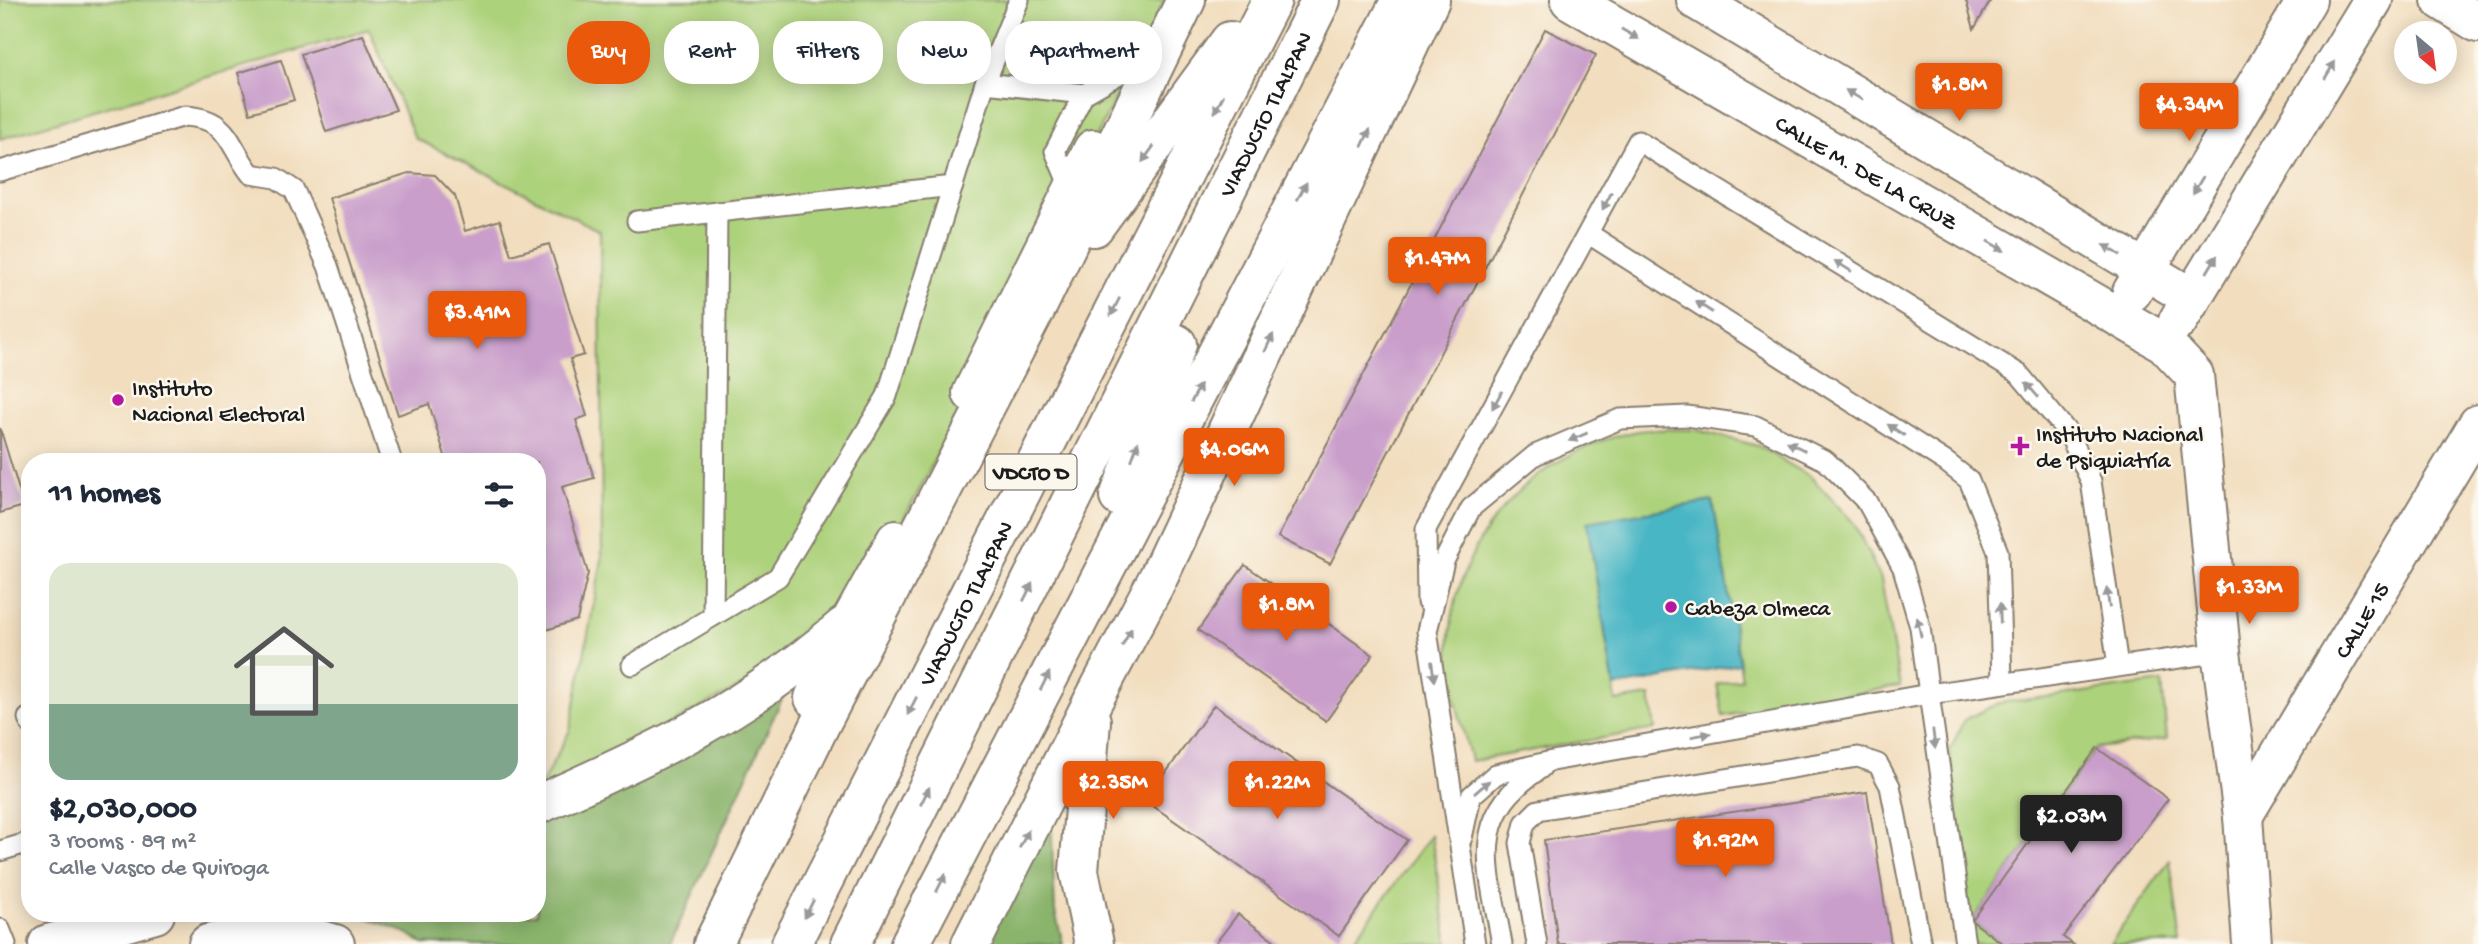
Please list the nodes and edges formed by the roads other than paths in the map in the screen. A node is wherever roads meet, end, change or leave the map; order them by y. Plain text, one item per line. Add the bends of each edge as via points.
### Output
1 (1019, 0) edge
2 (1167, 0) edge
3 (1186, 0) edge
4 (1261, 0) edge
5 (1272, 0) edge
6 (1321, 0) edge
7 (1335, 0) edge
8 (1401, 0) edge
9 (1430, 0) edge
10 (1570, 0) edge
11 (1696, 0) edge
12 (2307, 0) edge
13 (2373, 0) edge
14 (2441, 0) edge
15 (1157, 21) edge
16 (2478, 23) edge
17 (991, 68) edge
18 (985, 84) edge
19 (991, 84) edge
20 (1102, 84) edge
21 (1126, 84) edge
22 (1084, 94) junction
23 (0, 171) edge
24 (953, 186) junction
25 (1072, 192) junction
26 (717, 212) junction
27 (637, 221) dead end
28 (1589, 234) junction
29 (2147, 271) junction
30 (2192, 298) junction
31 (1040, 301) junction
32 (2116, 315) junction
33 (2164, 344) junction
34 (2478, 424) edge
35 (389, 453) edge
36 (713, 616) junction
37 (852, 619) junction
38 (1070, 631) junction
39 (1427, 631) junction
40 (2221, 652) junction
41 (632, 665) dead end
42 (2119, 666) junction
43 (2003, 681) junction
44 (1929, 694) junction
45 (1093, 701) junction
46 (1552, 761) junction
47 (546, 800) edge
48 (2243, 816) junction
49 (21, 845) edge
50 (1459, 849) junction
51 (0, 851) edge
52 (92, 922) edge
53 (0, 929) edge
54 (6, 944) edge
55 (48, 944) edge
56 (208, 944) edge
57 (335, 944) edge
58 (695, 944) edge
59 (713, 944) edge
60 (791, 944) edge
61 (850, 944) edge
62 (910, 944) edge
63 (971, 944) edge
64 (1094, 944) edge
65 (1475, 944) edge
66 (1502, 944) edge
67 (1537, 944) edge
68 (1921, 944) edge
69 (1965, 944) edge
70 (2252, 944) edge

1 - 17 lane
2 - 15 main road
3 - 31 main road
4 -> 31 main road
5 -> 60 main road, VIADUCTO TLALPAN / VDCTO D
61 -> 6 main road, VIADUCTO TLALPAN / VDCTO D
38 -> 7 main road via 1227,215
38 -> 8 main road
45 -> 9 main road via 1158,578
10 -> 32 main road, CALLE M. DE LA CRUZ
29 -> 11 main road
12 -> 29 main road
30 -> 13 main road
14 - 16 main road
18 - 24 lane
19 - 22 lane
20 - 22 lane
21 - 25 main road
22 - 25 lane via 1055,151
23 - 35 lane via 185,116 206,117 223,129 251,174 276,178 294,190 328,266
24 - 26 lane
24 - 36 lane via 887,396 778,577
25 - 37 main road via 922,492
26 - 27 lane
26 - 36 lane
28 -> 39 lane via 1426,529
42 -> 28 lane via 2091,481 2069,433 2019,374 1639,141
43 -> 28 lane via 1998,552 1969,480
29 - 30 main road
29 - 32 main road
30 - 33 main road
31 - 59 main road via 828,709
32 - 33 main road, CALLE M. DE LA CRUZ
33 - 40 main road, CALLE M. DE LA CRUZ via 2194,375
34 - 48 main road, CALLE 15
36 - 41 lane
37 - 47 main road via 778,679 722,716 663,749
37 - 58 main road
62 -> 38 main road
44 -> 39 lane via 1920,627 1903,568 1867,502 1826,461 1756,426 1687,416 1620,419 1535,455 1471,508 1444,561
39 -> 50 lane
40 - 42 lane
40 - 48 main road, CALLE M. DE LA CRUZ
42 - 43 lane
43 - 44 lane
46 -> 44 lane
44 -> 69 lane
63 -> 45 main road
45 - 64 main road via 1079,871
50 -> 46 lane via 1471,796 1496,774
46 - 66 lane via 1515,785 1493,817 1487,853
48 - 70 main road, CALLE M. DE LA CRUZ
49 - 51 lane
50 - 65 lane
52 - 55 main road
53 - 54 lane
56 - 57 main road via 245,935 292,932
67 - 68 lane via 1520,844 1525,823 1538,810 1858,757 1878,764 1890,786

